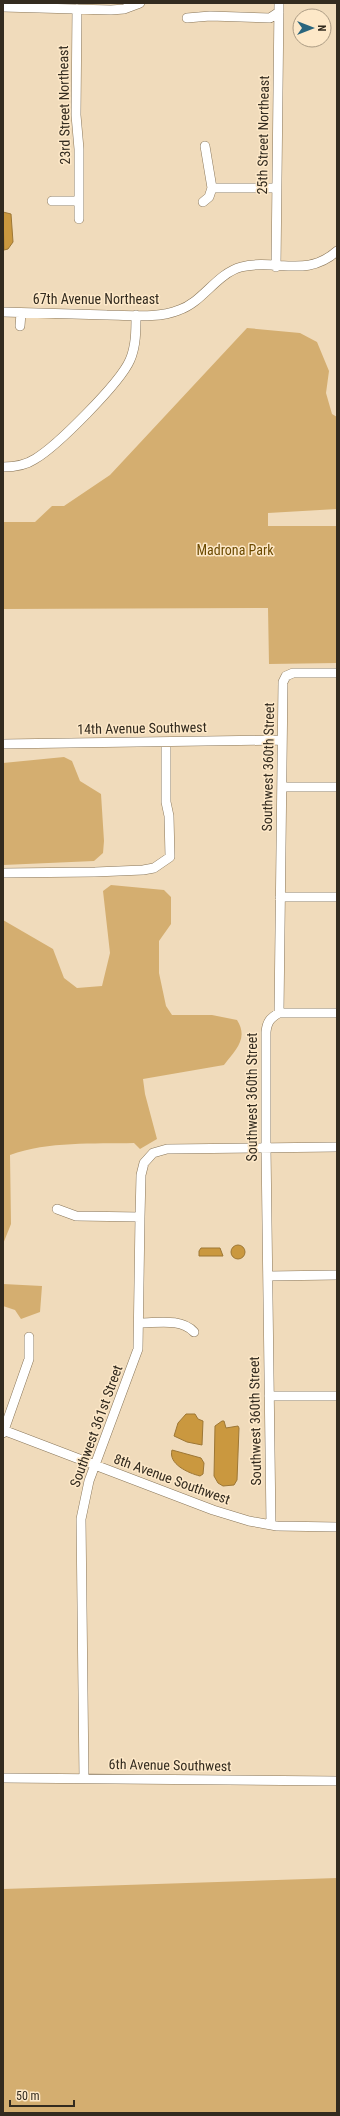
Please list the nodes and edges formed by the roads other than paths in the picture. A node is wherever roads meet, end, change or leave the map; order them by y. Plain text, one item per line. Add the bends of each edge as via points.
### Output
1 (140, 3) edge
2 (3, 7) edge
3 (279, 8) edge
4 (77, 9) junction
5 (187, 18) dead end
6 (205, 146) dead end
7 (212, 188) junction
8 (277, 188) junction
9 (52, 201) dead end
10 (79, 201) junction
11 (203, 202) dead end
12 (79, 219) dead end
13 (337, 250) edge
14 (276, 266) junction
15 (3, 312) edge
16 (21, 312) junction
17 (136, 315) junction
18 (20, 326) dead end
19 (3, 467) edge
20 (337, 673) edge
21 (282, 740) junction
22 (166, 742) junction
23 (3, 744) edge
24 (282, 787) junction
25 (337, 787) edge
26 (3, 873) edge
27 (280, 897) junction
28 (337, 897) edge
29 (279, 1013) junction
30 (337, 1013) edge
31 (266, 1147) junction
32 (337, 1147) edge
33 (57, 1209) dead end
34 (140, 1217) junction
35 (337, 1275) edge
36 (268, 1276) junction
37 (140, 1323) junction
38 (194, 1332) dead end
39 (29, 1337) dead end
40 (269, 1396) junction
41 (337, 1396) edge
42 (3, 1431) edge
43 (94, 1465) junction
44 (271, 1525) junction
45 (337, 1527) edge
46 (3, 1778) edge
47 (84, 1778) junction
48 (337, 1781) edge

1 - 4 street via 124,9
2 - 4 street
3 - 5 street via 270,18
3 - 8 street, 25th Street Northeast
4 - 10 street, 23rd Street Northeast via 76,115
6 - 7 street
7 - 8 street
7 - 11 street via 209,197
8 - 14 street, 25th Street Northeast
9 - 10 street
10 - 12 street, 23rd Street Northeast
13 - 14 street, 67th Avenue Northeast via 317,264 301,267
14 - 17 street, 67th Avenue Northeast via 241,268 227,274 201,297 181,310
15 - 16 street, 67th Avenue Northeast
16 - 17 street, 67th Avenue Northeast
16 - 18 street, 67th Avenue Northeast
17 - 19 street via 134,348 130,361 114,384 42,455 28,463
20 - 21 street, Southwest 360th Street via 293,673 286,676 283,682
21 - 22 street, 14th Avenue Southwest
21 - 24 street, Southwest 360th Street
22 - 23 street, 14th Avenue Southwest
22 - 26 street via 166,802 170,857 154,868 143,870
24 - 25 street
24 - 27 street, Southwest 360th Street
27 - 28 street
27 - 29 street, Southwest 360th Street
29 - 30 street
29 - 31 street, Southwest 360th Street via 267,1024 266,1032
31 - 32 street
31 - 34 street, Southwest 361st Street via 159,1150 144,1163 141,1175
31 - 36 street, Southwest 360th Street
33 - 34 street via 76,1216
34 - 37 street, Southwest 361st Street
35 - 36 street
36 - 40 street, Southwest 360th Street
37 - 38 street via 180,1323 189,1326
37 - 43 street, Southwest 361st Street via 135,1360
39 - 42 street via 29,1359
40 - 41 street
40 - 44 street, Southwest 360th Street
42 - 43 street, 8th Avenue Southwest
43 - 44 street, 8th Avenue Southwest via 214,1510
43 - 47 street, Southwest 361st Street via 85,1493 81,1519
44 - 45 street, 8th Avenue Southwest
46 - 47 street, 6th Avenue Southwest
47 - 48 street, 6th Avenue Southwest

